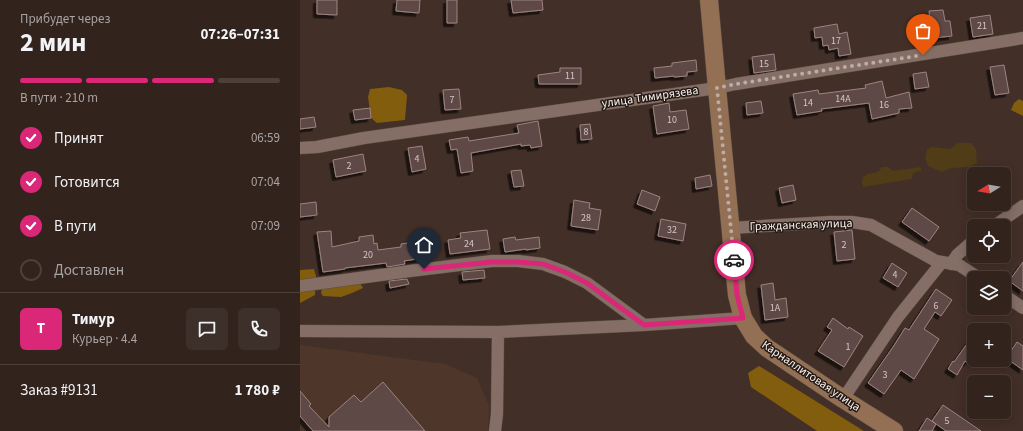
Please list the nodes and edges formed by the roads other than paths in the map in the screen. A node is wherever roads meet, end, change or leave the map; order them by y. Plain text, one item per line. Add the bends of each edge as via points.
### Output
1 (709, 0) edge
2 (1023, 38) edge
3 (717, 88) junction
4 (300, 148) edge
5 (1023, 206) edge
6 (1004, 219) edge
7 (731, 228) junction
8 (967, 246) edge
9 (946, 263) junction
10 (967, 271) edge
11 (300, 286) edge
12 (1011, 300) edge
13 (1023, 308) edge
14 (743, 318) junction
15 (644, 325) junction
16 (300, 331) edge
17 (498, 332) junction
18 (843, 399) junction
19 (495, 431) edge
20 (894, 431) edge

1 - 3 street, Карналлитовая улица
2 - 3 street, улица Тимирязева
3 - 4 street, улица Тимирязева
3 - 7 street, Карналлитовая улица
5 - 6 street
7 - 9 street, Гражданская улица via 830,222 871,225 936,261
7 - 14 street, Карналлитовая улица via 737,295
8 - 9 street
9 - 10 street, Гражданская улица
9 - 18 street via 898,317
11 - 15 street via 492,262 543,264 587,283
12 - 13 street
14 - 15 street
14 - 18 street, Карналлитовая улица via 754,336 767,348
15 - 17 street
16 - 17 street
17 - 19 street
18 - 20 street, Карналлитовая улица

